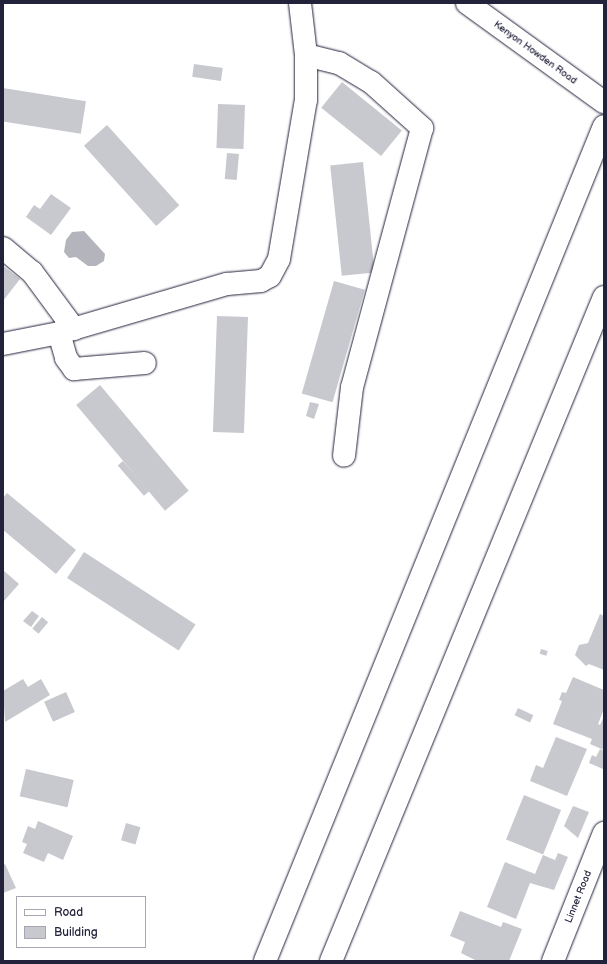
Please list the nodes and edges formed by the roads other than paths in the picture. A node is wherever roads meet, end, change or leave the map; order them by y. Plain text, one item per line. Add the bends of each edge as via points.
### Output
1 (300, 3) edge
2 (467, 3) edge
3 (306, 55) junction
4 (604, 102) edge
5 (604, 126) edge
6 (3, 248) edge
7 (604, 297) edge
8 (66, 331) junction
9 (3, 344) edge
10 (145, 363) dead end
11 (344, 456) dead end
12 (604, 833) edge
13 (264, 961) edge
14 (331, 961) edge
15 (553, 961) edge

1 - 3 main road
2 - 4 main road, Kenyon Howden Road
3 - 8 main road via 307,79 302,126 279,259 270,276 261,281 227,284
3 - 11 main road via 339,63 371,82 422,128 352,387
5 - 13 main road
6 - 8 main road via 32,272
7 - 14 main road
8 - 9 main road
8 - 10 main road via 66,358 74,369
12 - 15 main road, Linnet Road

